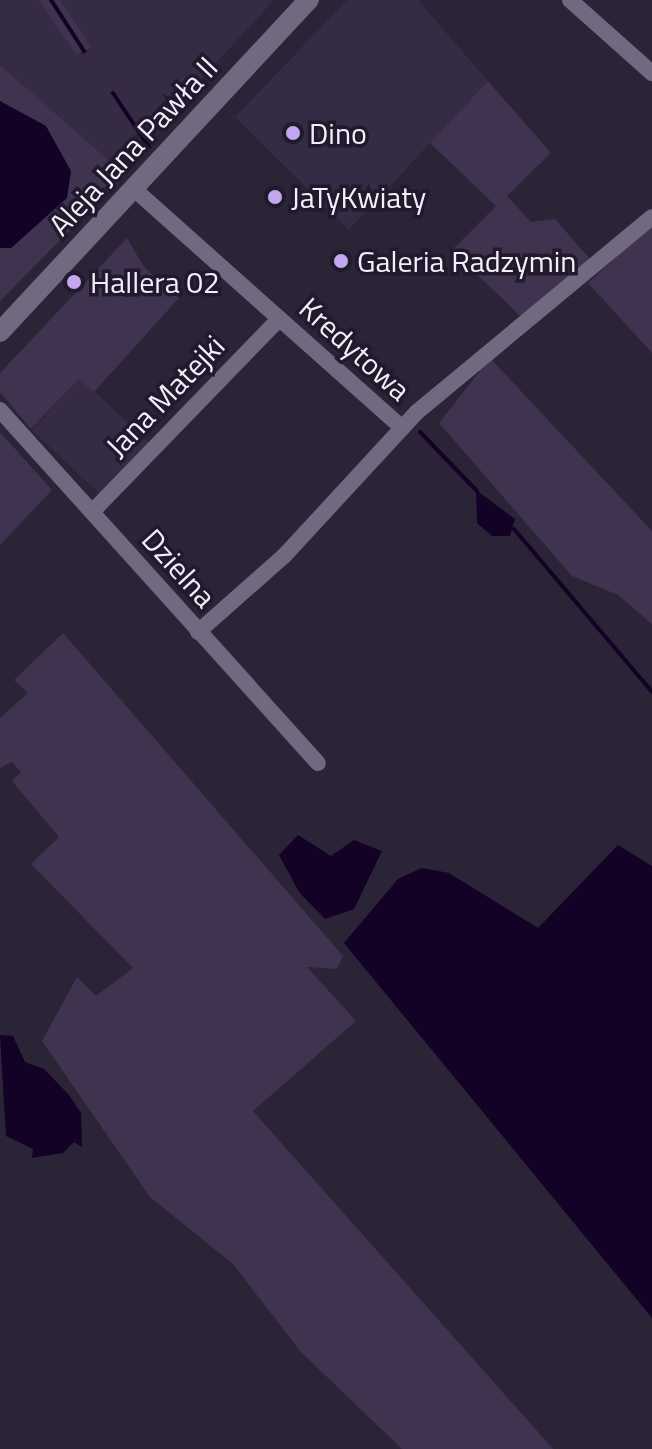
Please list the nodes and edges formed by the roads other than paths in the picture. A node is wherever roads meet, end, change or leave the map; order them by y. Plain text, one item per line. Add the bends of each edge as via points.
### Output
1 (309, 0) edge
2 (570, 0) edge
3 (652, 73) edge
4 (134, 189) junction
5 (652, 217) edge
6 (279, 319) junction
7 (0, 332) edge
8 (0, 410) edge
9 (402, 428) junction
10 (92, 512) junction
11 (198, 632) junction
12 (318, 763) dead end

1 - 4 street, Aleja Jana Pawła II
2 - 3 street
4 - 6 street, Kredytowa
4 - 7 street, Aleja Jana Pawła II
5 - 9 street, Kredytowa
6 - 9 street, Kredytowa
6 - 10 street, Jana Matejki
8 - 10 street, Dzielna
9 - 11 street via 242,598
10 - 11 street, Dzielna
11 - 12 street, Dzielna

